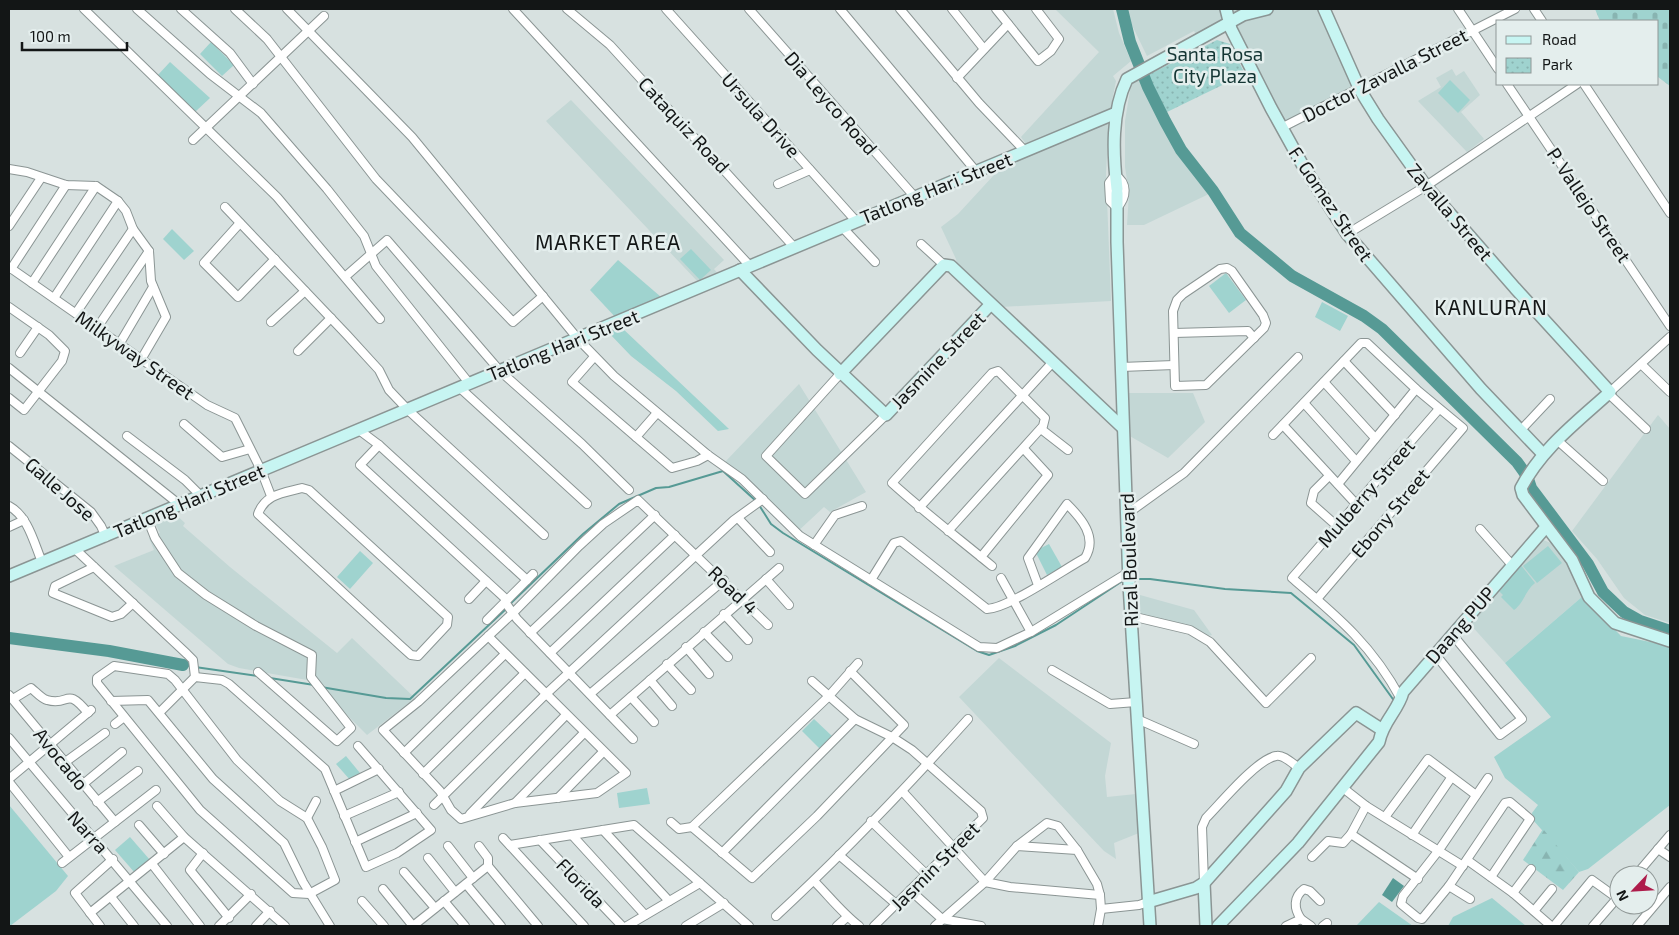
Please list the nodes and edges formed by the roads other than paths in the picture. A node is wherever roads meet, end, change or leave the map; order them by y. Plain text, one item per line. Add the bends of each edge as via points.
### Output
1 (84, 9) edge
2 (137, 9) edge
3 (181, 9) edge
4 (235, 9) edge
5 (287, 9) edge
6 (513, 9) edge
7 (567, 9) edge
8 (666, 9) edge
9 (749, 9) edge
10 (840, 9) edge
11 (900, 9) edge
12 (952, 9) edge
13 (996, 9) edge
14 (1036, 9) edge
15 (1226, 9) edge
16 (1267, 9) edge
17 (1324, 9) edge
18 (1458, 9) edge
19 (1515, 9) edge
20 (1534, 9) edge
21 (324, 16) dead end
22 (1541, 20) edge
23 (1228, 22) junction
24 (1008, 24) junction
25 (1472, 30) junction
26 (309, 31) junction
27 (984, 49) junction
28 (282, 58) junction
29 (1496, 66) edge
30 (957, 78) junction
31 (253, 84) junction
32 (1508, 85) edge
33 (1576, 85) edge
34 (1585, 85) edge
35 (1360, 90) junction
36 (241, 96) junction
37 (1116, 113) junction
38 (1530, 117) junction
39 (206, 128) junction
40 (1281, 128) junction
41 (193, 140) dead end
42 (1025, 151) junction
43 (810, 170) junction
44 (975, 170) junction
45 (10, 172) edge
46 (1116, 175) junction
47 (41, 178) junction
48 (778, 184) dead end
49 (66, 185) junction
50 (96, 186) junction
51 (1426, 186) junction
52 (914, 196) junction
53 (118, 201) junction
54 (225, 207) dead end
55 (1117, 208) junction
56 (1670, 213) edge
57 (856, 220) junction
58 (240, 223) junction
59 (9, 226) edge
60 (842, 226) junction
61 (133, 229) junction
62 (1347, 234) junction
63 (920, 244) dead end
64 (794, 247) junction
65 (149, 251) junction
66 (371, 255) junction
67 (275, 259) junction
68 (874, 262) dead end
69 (947, 266) junction
70 (10, 268) edge
71 (745, 268) junction
72 (346, 276) junction
73 (32, 283) junction
74 (153, 288) junction
75 (305, 291) junction
76 (543, 296) junction
77 (54, 298) junction
78 (990, 305) junction
79 (9, 307) edge
80 (76, 313) junction
81 (331, 318) junction
82 (380, 319) dead end
83 (271, 322) dead end
84 (1670, 326) edge
85 (38, 328) junction
86 (97, 328) junction
87 (1174, 333) junction
88 (1670, 337) edge
89 (1254, 338) junction
90 (578, 339) junction
91 (120, 343) junction
92 (298, 351) dead end
93 (20, 353) dead end
94 (594, 357) junction
95 (1298, 357) dead end
96 (142, 358) junction
97 (1344, 361) junction
98 (1052, 363) junction
99 (1641, 364) junction
100 (1174, 366) junction
101 (1121, 367) junction
102 (9, 368) edge
103 (500, 370) junction
104 (840, 374) junction
105 (1324, 382) junction
106 (465, 386) junction
107 (1416, 389) junction
108 (1670, 392) edge
109 (38, 393) junction
110 (1609, 393) junction
111 (1024, 394) junction
112 (9, 398) edge
113 (1550, 399) dead end
114 (1304, 403) junction
115 (1439, 409) junction
116 (408, 410) junction
117 (657, 413) junction
118 (886, 415) junction
119 (1395, 415) junction
120 (184, 424) dead end
121 (1282, 425) junction
122 (1124, 428) junction
123 (1041, 429) junction
124 (1646, 429) dead end
125 (359, 430) junction
126 (1520, 431) junction
127 (1272, 435) dead end
128 (127, 436) dead end
129 (636, 437) junction
130 (1375, 438) junction
131 (1557, 440) junction
132 (378, 444) junction
133 (9, 448) edge
134 (250, 449) junction
135 (1024, 449) junction
136 (1068, 450) dead end
137 (1543, 454) junction
138 (708, 455) junction
139 (1356, 461) junction
140 (261, 470) junction
141 (1329, 476) junction
142 (1602, 481) dead end
143 (1338, 484) junction
144 (629, 490) dead end
145 (201, 496) junction
146 (271, 496) junction
147 (761, 500) junction
148 (587, 504) dead end
149 (180, 505) junction
150 (1357, 505) junction
151 (9, 506) edge
152 (862, 506) dead end
153 (919, 508) junction
154 (1126, 514) junction
155 (655, 515) junction
156 (147, 518) junction
157 (738, 518) junction
158 (24, 520) junction
159 (9, 526) edge
160 (1337, 526) junction
161 (1546, 527) junction
162 (1480, 528) dead end
163 (948, 531) junction
164 (544, 535) dead end
165 (675, 535) junction
166 (106, 537) junction
167 (814, 545) junction
168 (75, 548) junction
169 (770, 552) dead end
170 (697, 555) junction
171 (981, 557) junction
172 (42, 562) junction
173 (1512, 565) junction
174 (992, 566) dead end
175 (94, 567) junction
176 (779, 568) dead end
177 (9, 576) edge
178 (1129, 576) junction
179 (1001, 578) dead end
180 (766, 579) junction
181 (724, 580) junction
182 (871, 580) junction
183 (486, 581) junction
184 (1038, 585) junction
185 (1014, 598) junction
186 (469, 599) dead end
187 (743, 599) junction
188 (1317, 599) junction
189 (133, 603) junction
190 (789, 605) dead end
191 (509, 606) junction
192 (724, 614) junction
193 (1131, 616) junction
194 (487, 620) dead end
195 (768, 624) dead end
196 (704, 632) junction
197 (1032, 632) junction
198 (530, 633) junction
199 (1452, 634) junction
200 (488, 636) junction
201 (748, 640) dead end
202 (1670, 641) edge
203 (686, 647) junction
204 (550, 653) junction
205 (505, 654) junction
206 (1435, 654) junction
207 (728, 657) dead end
208 (1312, 658) dead end
209 (858, 663) dead end
210 (667, 664) junction
211 (850, 670) junction
212 (1052, 670) dead end
213 (258, 672) dead end
214 (525, 673) junction
215 (570, 673) junction
216 (709, 674) dead end
217 (195, 675) junction
218 (650, 680) junction
219 (812, 681) dead end
220 (181, 689) junction
221 (691, 690) dead end
222 (546, 694) junction
223 (590, 694) junction
224 (631, 696) junction
225 (11, 697) edge
226 (828, 697) junction
227 (1400, 700) junction
228 (110, 701) junction
229 (1136, 702) junction
230 (672, 706) dead end
231 (160, 712) junction
232 (566, 715) junction
233 (610, 715) junction
234 (124, 717) junction
235 (855, 719) junction
236 (968, 719) dead end
237 (1137, 719) junction
238 (654, 722) dead end
239 (115, 724) dead end
240 (1381, 729) junction
241 (105, 733) dead end
242 (584, 733) junction
243 (892, 737) junction
244 (9, 738) edge
245 (634, 739) dead end
246 (1194, 744) dead end
247 (49, 746) junction
248 (358, 746) dead end
249 (122, 752) dead end
250 (603, 752) junction
251 (404, 754) junction
252 (29, 762) junction
253 (64, 763) junction
254 (928, 763) junction
255 (1299, 768) junction
256 (379, 769) junction
257 (138, 770) dead end
258 (423, 774) junction
259 (1451, 778) junction
260 (1488, 778) dead end
261 (9, 781) edge
262 (82, 786) junction
263 (1343, 788) junction
264 (156, 790) dead end
265 (334, 791) junction
266 (399, 792) junction
267 (903, 792) junction
268 (1476, 795) junction
269 (443, 796) junction
270 (558, 798) junction
271 (316, 801) dead end
272 (97, 802) junction
273 (482, 802) junction
274 (515, 804) junction
275 (434, 805) dead end
276 (157, 806) dead end
277 (1366, 806) junction
278 (487, 810) junction
279 (417, 813) junction
280 (344, 816) junction
281 (468, 816) junction
282 (1385, 817) junction
283 (306, 818) junction
284 (871, 821) junction
285 (115, 822) junction
286 (671, 822) dead end
287 (139, 825) dead end
288 (692, 827) junction
289 (603, 830) junction
290 (1351, 834) junction
291 (572, 835) junction
292 (1412, 835) junction
293 (1670, 835) edge
294 (184, 837) junction
295 (504, 838) dead end
296 (93, 839) junction
297 (540, 840) junction
298 (355, 842) junction
299 (510, 845) junction
300 (448, 846) dead end
301 (479, 846) dead end
302 (1017, 846) junction
303 (954, 847) junction
304 (1658, 849) junction
305 (1078, 850) junction
306 (1439, 850) junction
307 (202, 853) junction
308 (722, 853) junction
309 (164, 854) junction
310 (839, 855) junction
311 (69, 857) junction
312 (1312, 857) dead end
313 (1670, 857) edge
314 (428, 858) dead end
315 (113, 860) junction
316 (62, 863) dead end
317 (1465, 863) junction
318 (152, 864) junction
319 (1644, 865) edge
320 (488, 866) junction
321 (1531, 869) dead end
322 (404, 872) dead end
323 (926, 874) junction
324 (1491, 877) junction
325 (1418, 879) junction
326 (132, 881) junction
327 (469, 881) junction
328 (814, 881) junction
329 (985, 882) junction
330 (700, 883) junction
331 (1204, 883) junction
332 (1449, 886) junction
333 (1670, 887) edge
334 (383, 888) dead end
335 (1552, 889) dead end
336 (910, 890) junction
337 (1609, 891) edge
338 (455, 892) junction
339 (1513, 893) junction
340 (250, 894) junction
341 (309, 894) junction
342 (1100, 895) junction
343 (111, 897) junction
344 (1470, 899) dead end
345 (362, 901) dead end
346 (444, 901) junction
347 (669, 901) junction
348 (1320, 901) dead end
349 (1148, 902) junction
350 (724, 904) junction
351 (896, 904) junction
352 (1609, 907) edge
353 (435, 908) junction
354 (1101, 909) junction
355 (270, 911) junction
356 (1534, 911) junction
357 (90, 913) junction
358 (645, 916) junction
359 (776, 916) dead end
360 (847, 917) junction
361 (229, 918) junction
362 (942, 919) junction
363 (1301, 919) junction
364 (422, 920) junction
365 (746, 925) edge
366 (100, 926) edge
367 (134, 926) edge
368 (168, 926) edge
369 (200, 926) edge
370 (219, 926) edge
371 (256, 926) edge
372 (285, 926) edge
373 (330, 926) edge
374 (384, 926) edge
375 (413, 926) edge
376 (427, 926) edge
377 (465, 926) edge
378 (501, 926) edge
379 (538, 926) edge
380 (584, 926) edge
381 (622, 926) edge
382 (627, 926) edge
383 (686, 926) edge
384 (837, 926) edge
385 (859, 926) edge
386 (874, 926) edge
387 (935, 926) edge
388 (981, 926) edge
389 (1098, 926) edge
390 (1150, 926) edge
391 (1206, 926) edge
392 (1218, 926) edge
393 (1286, 926) edge
394 (1310, 926) edge
395 (1553, 926) edge
396 (1593, 926) edge
397 (1637, 926) edge

1 - 39 street
2 - 36 street via 210,74
3 - 31 street via 230,53
4 - 28 street
5 - 26 street
6 - 71 street via 524,15
7 - 64 street, Cataquiz Road via 610,45
8 - 43 street, Ursula Drive
9 - 52 street, Dia Leyco Road
10 - 44 street
11 - 30 street
12 - 27 street
13 - 24 street
14 - 24 street via 1059,39 1038,61
15 - 23 street, F. Gomez Street
16 - 23 street, Rizal Boulevard
17 - 35 street, Zavalla Street
18 - 25 street
19 - 25 street, Doctor Zavalla Street
20 - 22 street
21 - 26 street
23 - 37 street, Rizal Boulevard via 1127,79
23 - 40 street, F. Gomez Street
24 - 27 street
25 - 29 street
25 - 35 street, Doctor Zavalla Street
26 - 28 street
26 - 76 street via 428,154
27 - 30 street
28 - 31 street
28 - 76 street via 376,179 513,322
30 - 42 street
31 - 36 street
32 - 38 street, P. Vallejo Street
33 - 38 street
34 - 56 street
35 - 40 street, Doctor Zavalla Street
35 - 51 street, Zavalla Street
36 - 39 street
36 - 66 street via 261,113 327,189 364,236
37 - 42 street, Tatlong Hari Street
37 - 46 street, Rizal Boulevard
38 - 51 street
38 - 84 street, P. Vallejo Street
39 - 41 street
39 - 72 street via 277,197
40 - 62 street, F. Gomez Street
42 - 44 street, Tatlong Hari Street
43 - 48 street
43 - 57 street, Ursula Drive
44 - 52 street, Tatlong Hari Street
45 - 47 street via 27,172
46 - 55 street, Rizal Boulevard
46 - 55 street via 1109,183 1110,201
46 - 55 street via 1125,186 1123,202
47 - 49 street
47 - 59 street
49 - 50 street
49 - 70 street
50 - 53 street
50 - 73 street
51 - 62 street
51 - 110 street, Zavalla Street
52 - 57 street, Tatlong Hari Street
53 - 61 street
53 - 77 street
54 - 58 street
55 - 101 street, Rizal Boulevard
57 - 60 street, Tatlong Hari Street
58 - 67 street
58 - 67 street via 204,263 238,297
60 - 64 street, Tatlong Hari Street
60 - 68 street
61 - 65 street
61 - 80 street
62 - 126 street, F. Gomez Street
63 - 69 street
64 - 71 street, Tatlong Hari Street
65 - 74 street
65 - 86 street
66 - 72 street
66 - 103 street via 387,240
66 - 106 street
67 - 75 street
69 - 78 street
69 - 104 street
70 - 73 street, Milkyway Street
71 - 90 street, Tatlong Hari Street
71 - 104 street
72 - 82 street
73 - 77 street, Milkyway Street
74 - 91 street
74 - 96 street via 166,317
75 - 81 street
75 - 83 street
76 - 90 street
77 - 80 street, Milkyway Street
78 - 98 street
78 - 118 street, Jasmine Street
79 - 85 street
80 - 86 street, Milkyway Street
81 - 92 street
81 - 116 street via 379,370 389,390
85 - 93 street
85 - 109 street via 65,351
86 - 91 street, Milkyway Street
87 - 89 street via 1248,331
87 - 89 street via 1173,311 1177,300 1220,269 1227,268 1265,319 1264,328
87 - 100 street
88 - 99 street
89 - 100 street via 1206,385 1175,386
90 - 94 street
90 - 103 street, Tatlong Hari Street
91 - 96 street, Milkyway Street
94 - 117 street
94 - 129 street via 572,382
95 - 154 street via 1184,473
96 - 134 street, Milkyway Street via 207,405 235,418
97 - 105 street
97 - 107 street via 1361,342 1367,343
97 - 119 street
98 - 111 street
98 - 122 street
99 - 108 street
99 - 110 street
100 - 101 street
101 - 122 street, Rizal Boulevard
102 - 109 street
103 - 106 street, Tatlong Hari Street
103 - 144 street
104 - 118 street
104 - 118 street via 766,456 805,494
105 - 114 street
105 - 130 street
106 - 116 street, Tatlong Hari Street
106 - 148 street
107 - 115 street
107 - 119 street
109 - 112 street via 24,410
109 - 149 street
110 - 124 street
110 - 131 street
111 - 123 street via 1045,418
111 - 153 street
111 - 153 street via 998,371 992,373 892,483
113 - 126 street
114 - 121 street
114 - 139 street
115 - 150 street, Mulberry Street
115 - 188 street, Ebony Street via 1463,428
116 - 125 street, Tatlong Hari Street
116 - 164 street
117 - 129 street
117 - 138 street
119 - 130 street
120 - 134 street via 222,457
121 - 127 street
121 - 141 street
122 - 154 street, Rizal Boulevard
123 - 135 street
123 - 136 street
125 - 132 street
125 - 140 street, Tatlong Hari Street
126 - 137 street, F. Gomez Street
128 - 145 street
129 - 138 street via 672,468
130 - 139 street
131 - 137 street
131 - 142 street
132 - 183 street via 360,465
132 - 191 street via 530,577
133 - 166 street, Galle Jose via 91,512
134 - 140 street, Milkyway Street
135 - 163 street
135 - 171 street via 1048,475
137 - 161 street via 1532,466 1521,488
138 - 147 street via 730,468
139 - 143 street
140 - 145 street, Tatlong Hari Street
140 - 146 street, Milkyway Street
141 - 143 street
141 - 160 street via 1314,491 1311,503
143 - 150 street
145 - 149 street, Tatlong Hari Street
146 - 146 street via 261,504 258,514 411,655 418,656 447,625 448,617 309,490 302,488
147 - 157 street
147 - 167 street
149 - 156 street, Tatlong Hari Street
150 - 160 street, Mulberry Street
151 - 158 street via 17,510
152 - 167 street via 834,515
153 - 163 street
154 - 178 street, Rizal Boulevard
155 - 165 street, Road 4
155 - 191 street, Road 4 via 638,500 617,514
155 - 198 street
156 - 166 street, Tatlong Hari Street
156 - 213 street via 155,538 178,573 256,626 312,655 311,677 351,728 338,741
157 - 169 street
157 - 170 street
158 - 159 street
158 - 172 street
160 - 188 street, Mulberry Street via 1292,578
161 - 173 street, Daang PUP
161 - 202 street via 1572,560 1590,597 1615,623
162 - 173 street
163 - 171 street
165 - 170 street, Road 4
165 - 204 street
166 - 168 street, Tatlong Hari Street
167 - 182 street
168 - 172 street, Tatlong Hari Street
168 - 175 street
170 - 181 street, Road 4
170 - 215 street
171 - 174 street
172 - 177 street, Tatlong Hari Street
173 - 199 street, Daang PUP
175 - 189 street
175 - 189 street via 55,586 53,593 112,617
176 - 180 street
178 - 193 street, Rizal Boulevard
178 - 197 street
179 - 185 street
180 - 187 street
180 - 190 street
181 - 187 street, Road 4
181 - 223 street
182 - 185 street via 894,543 901,541 988,609
182 - 197 street via 979,647 997,648
183 - 186 street
183 - 191 street
184 - 184 street via 1028,558 1067,504 1086,523 1088,553
184 - 185 street
185 - 197 street
187 - 192 street
187 - 195 street, Road 4
188 - 227 street via 1358,637 1389,677
189 - 217 street via 192,660
191 - 194 street
191 - 198 street
191 - 200 street
192 - 196 street
192 - 201 street
193 - 208 street via 1190,630 1210,642 1266,703
193 - 229 street, Rizal Boulevard
196 - 203 street
196 - 207 street
198 - 204 street
199 - 206 street, Daang PUP
199 - 206 street via 1522,719 1500,735
200 - 205 street
200 - 251 street via 383,730
203 - 210 street
203 - 216 street
204 - 215 street
205 - 214 street
205 - 251 street
206 - 227 street, Daang PUP
209 - 211 street
210 - 218 street
210 - 221 street
211 - 226 street
211 - 243 street via 903,722
212 - 229 street via 1110,704
214 - 222 street
214 - 258 street
215 - 222 street
215 - 223 street
217 - 220 street
217 - 265 street via 229,684 325,769
218 - 224 street
218 - 230 street
219 - 226 street
220 - 228 street via 168,674 114,666 97,678
220 - 231 street
220 - 283 street via 237,760 280,801
222 - 232 street
222 - 269 street
223 - 233 street
224 - 233 street
224 - 238 street
225 - 247 street, Avocado
225 - 247 street via 32,688 45,700 76,699 89,712
226 - 235 street
226 - 288 street
227 - 240 street, Daang PUP
228 - 231 street via 148,700
228 - 234 street
229 - 237 street, Rizal Boulevard
231 - 341 street via 213,779 284,843
232 - 242 street
232 - 273 street
233 - 245 street
234 - 239 street
234 - 341 street via 200,810 293,894
235 - 243 street
235 - 308 street
236 - 254 street
237 - 246 street
237 - 349 street, Rizal Boulevard
240 - 255 street via 1356,713
240 - 263 street, Daang PUP via 1379,742
241 - 253 street
242 - 250 street
242 - 274 street
243 - 254 street
243 - 308 street via 752,878
244 - 252 street, Narra
247 - 252 street
247 - 253 street, Avocado
248 - 256 street
249 - 262 street
250 - 270 street
250 - 270 street via 626,773 598,794
251 - 258 street
252 - 261 street
252 - 296 street, Narra
253 - 262 street, Avocado
254 - 267 street
254 - 303 street, Jasmin Street via 981,811 983,818
255 - 331 street via 1286,791
255 - 331 street via 1281,756 1275,756 1255,768 1206,818 1202,827
256 - 265 street
256 - 266 street
257 - 272 street
258 - 269 street
259 - 268 street
259 - 282 street via 1428,759
259 - 292 street
260 - 268 street
261 - 311 street
262 - 272 street, Avocado
263 - 277 street
263 - 392 street, Daang PUP via 1298,843
264 - 285 street
265 - 280 street
266 - 279 street
266 - 280 street
267 - 284 street
267 - 303 street
268 - 306 street
269 - 275 street
269 - 281 street via 461,819
270 - 274 street
271 - 283 street
272 - 285 street, Avocado
273 - 278 street
273 - 281 street
274 - 278 street
276 - 294 street
277 - 282 street
277 - 290 street
278 - 281 street
279 - 298 street
279 - 298 street via 431,830 397,853 366,867
280 - 298 street
282 - 292 street
283 - 341 street via 335,880
284 - 310 street
284 - 323 street
285 - 296 street
286 - 288 street via 680,829
287 - 309 street
288 - 308 street
289 - 291 street
289 - 330 street via 634,825
289 - 347 street
290 - 312 street via 1343,842 1328,841
290 - 325 street
291 - 297 street
291 - 358 street
292 - 306 street
293 - 304 street
294 - 307 street
294 - 309 street
295 - 299 street
296 - 311 street
296 - 315 street, Narra
297 - 299 street
297 - 381 street, Florida
299 - 380 street
300 - 327 street
301 - 320 street via 488,858
302 - 305 street
302 - 305 street via 1047,823 1058,826
302 - 329 street
303 - 323 street, Jasmin Street
303 - 329 street
304 - 313 street
304 - 319 street
305 - 342 street
306 - 317 street
306 - 325 street
307 - 340 street
307 - 361 street via 190,870
309 - 318 street
310 - 328 street
310 - 351 street
311 - 316 street
314 - 338 street
315 - 326 street, Narra
315 - 357 street via 75,893
317 - 324 street
317 - 324 street via 1505,803 1510,802 1530,819
317 - 332 street
318 - 326 street
318 - 369 street
320 - 327 street
320 - 379 street
321 - 339 street
322 - 353 street
323 - 336 street, Jasmin Street
324 - 339 street
325 - 332 street via 1403,896 1401,904 1420,919
326 - 343 street
326 - 368 street, Narra
327 - 338 street
327 - 378 street
328 - 359 street
328 - 360 street
329 - 342 street
329 - 362 street
330 - 347 street
330 - 350 street
331 - 349 street
331 - 391 street
332 - 344 street
333 - 397 street
334 - 375 street
335 - 356 street
336 - 351 street, Jasmin Street
336 - 362 street
337 - 395 street via 1592,880
338 - 346 street
339 - 356 street
340 - 355 street
340 - 361 street
341 - 373 street
342 - 354 street
343 - 357 street
343 - 367 street
345 - 374 street
346 - 353 street
346 - 377 street
347 - 358 street
348 - 363 street via 1310,891 1304,889 1299,892 1296,906
349 - 354 street
349 - 390 street, Rizal Boulevard
350 - 365 street
350 - 383 street
351 - 386 street, Jasmin Street
352 - 396 street
353 - 364 street
354 - 389 street
355 - 371 street
355 - 372 street
356 - 395 street
357 - 366 street
358 - 382 street
360 - 384 street
360 - 385 street
361 - 370 street
362 - 387 street
362 - 388 street
363 - 393 street
363 - 394 street
364 - 375 street
364 - 376 street

